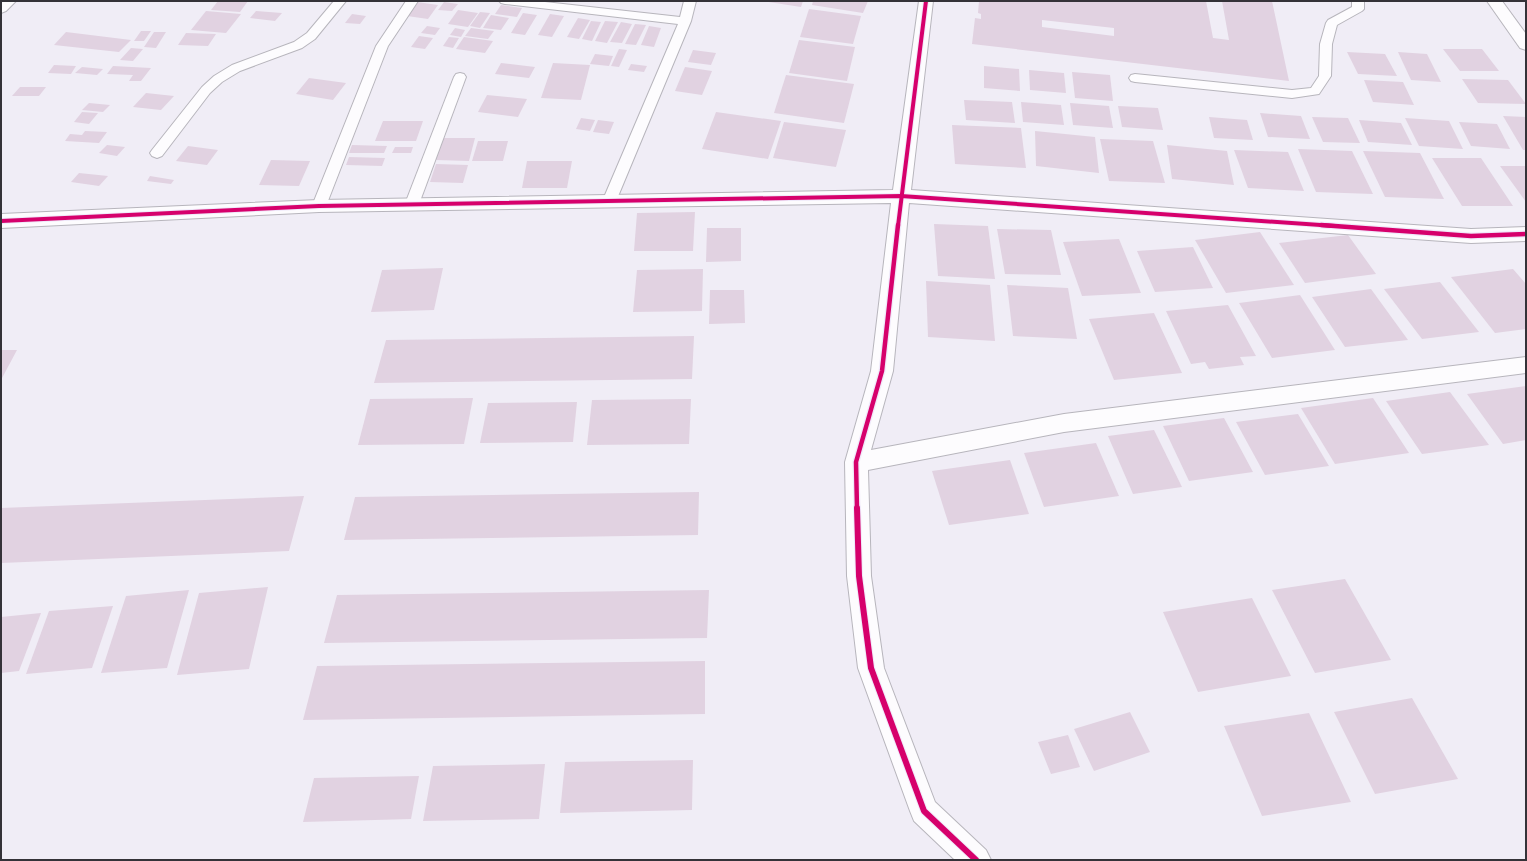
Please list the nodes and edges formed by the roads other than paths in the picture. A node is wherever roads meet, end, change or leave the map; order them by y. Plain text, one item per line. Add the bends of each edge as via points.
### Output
1 (9, 1) edge
2 (340, 1) edge
3 (412, 1) edge
4 (506, 1) edge
5 (690, 1) edge
6 (926, 1) edge
7 (1358, 1) edge
8 (1494, 1) edge
9 (1, 8) edge
10 (685, 21) junction
11 (1526, 45) edge
12 (460, 77) dead end
13 (1135, 78) dead end
14 (157, 153) dead end
15 (901, 196) junction
16 (609, 202) junction
17 (412, 204) junction
18 (319, 206) junction
19 (1, 221) edge
20 (1526, 234) edge
21 (1526, 365) edge
22 (856, 462) junction
23 (976, 860) edge

1 - 9 street
2 - 14 lane via 311,36 298,45 236,68 218,79 206,90
3 - 18 lane via 382,46
4 - 10 lane
5 - 10 lane
6 - 15 street
7 - 13 lane via 1358,9 1332,23 1326,44 1325,76 1315,91 1292,94
8 - 11 street
10 - 16 lane
12 - 17 lane
15 - 16 street
15 - 20 street via 1471,236
15 - 22 street via 882,371
16 - 17 street
17 - 18 street
18 - 19 street
21 - 22 street via 1064,423
22 - 23 street via 859,576 872,668 924,811

